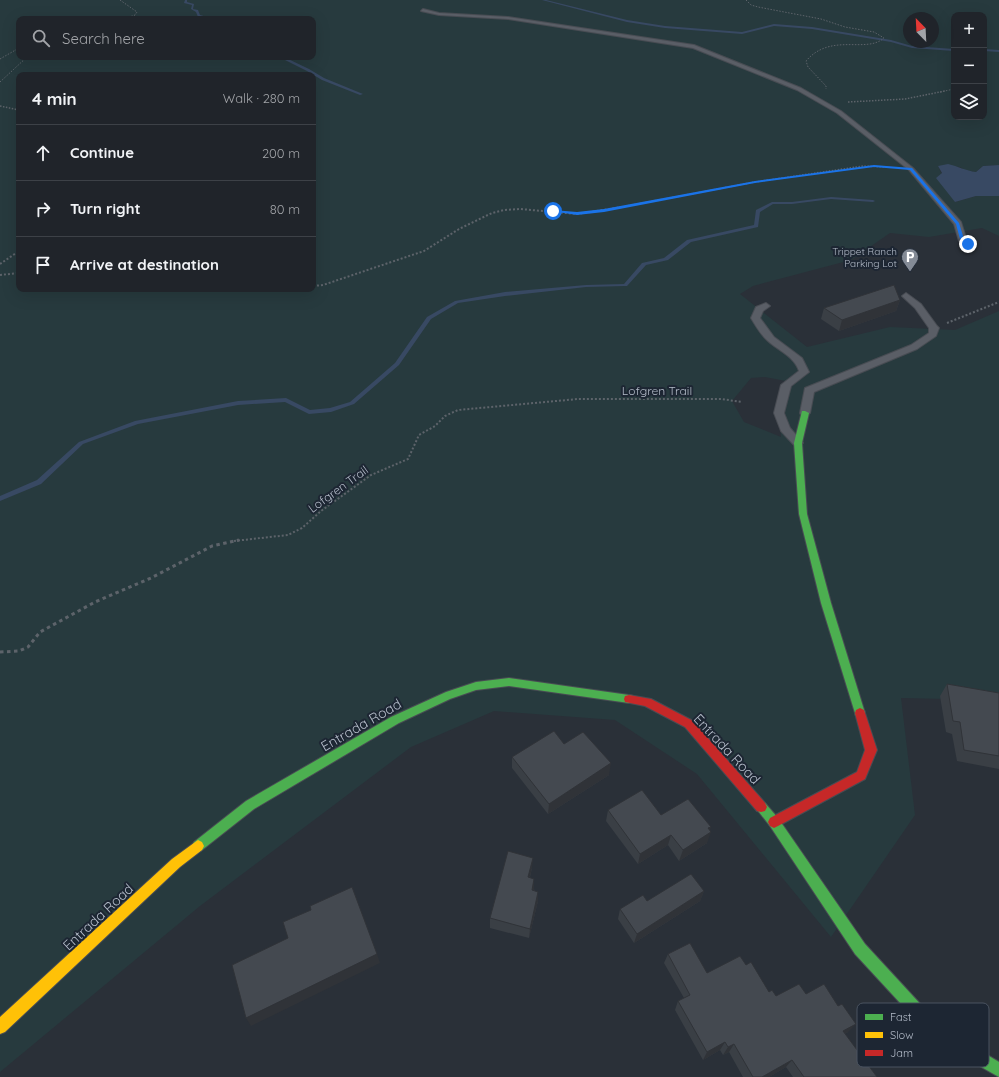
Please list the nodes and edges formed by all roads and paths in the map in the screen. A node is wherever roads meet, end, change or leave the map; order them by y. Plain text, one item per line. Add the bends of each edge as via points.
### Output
1 (120, 0) edge
2 (746, 0) edge
3 (423, 10) dead end
4 (132, 16) edge
5 (16, 50) edge
6 (0, 59) edge
7 (24, 60) edge
8 (0, 82) edge
9 (951, 90) edge
10 (821, 101) junction
11 (0, 106) edge
12 (16, 109) edge
13 (911, 169) junction
14 (968, 244) dead end
15 (16, 253) edge
16 (0, 264) edge
17 (16, 274) edge
18 (0, 275) edge
19 (316, 286) edge
20 (906, 296) dead end
21 (999, 302) edge
22 (766, 306) dead end
23 (934, 328) junction
24 (742, 402) dead end
25 (805, 413) joint
26 (798, 443) junction
27 (0, 652) edge
28 (774, 822) junction
29 (909, 1003) edge
30 (0, 1027) edge
31 (989, 1064) edge
32 (999, 1070) edge

1 - 4 path via 137,12
2 - 10 path via 758,7 874,32 884,38 870,43 830,46 818,50 808,58 808,67 826,86
3 - 10 lane via 439,14 508,18 694,47 799,89
5 - 6 path
7 - 8 path
9 - 10 path via 905,99
10 - 13 lane via 839,112
11 - 12 path
13 - 14 lane via 958,224 962,239
13 - 19 path via 863,166 755,182 577,214 504,210 459,229 424,251
15 - 16 path
17 - 18 path
20 - 23 lane via 918,306
21 - 23 path
22 - 26 lane via 759,309 755,318 767,335 792,354 803,367 804,372 786,385 779,413 785,429
23 - 25 lane via 933,334 914,347 809,390
24 - 27 path, Lofgren Trail via 722,399 578,398 458,410 419,435 408,459 371,474 302,528 288,535 244,539 212,546 151,578 95,602 40,632 28,647 19,651
25 - 26 street
26 - 28 street via 803,514 826,603 871,750 861,775
28 - 29 street, Entrada Road via 860,949
28 - 30 street, Entrada Road via 689,724 647,702 509,682 476,686 446,696 395,720 250,805 176,863
31 - 32 street, Entrada Road

